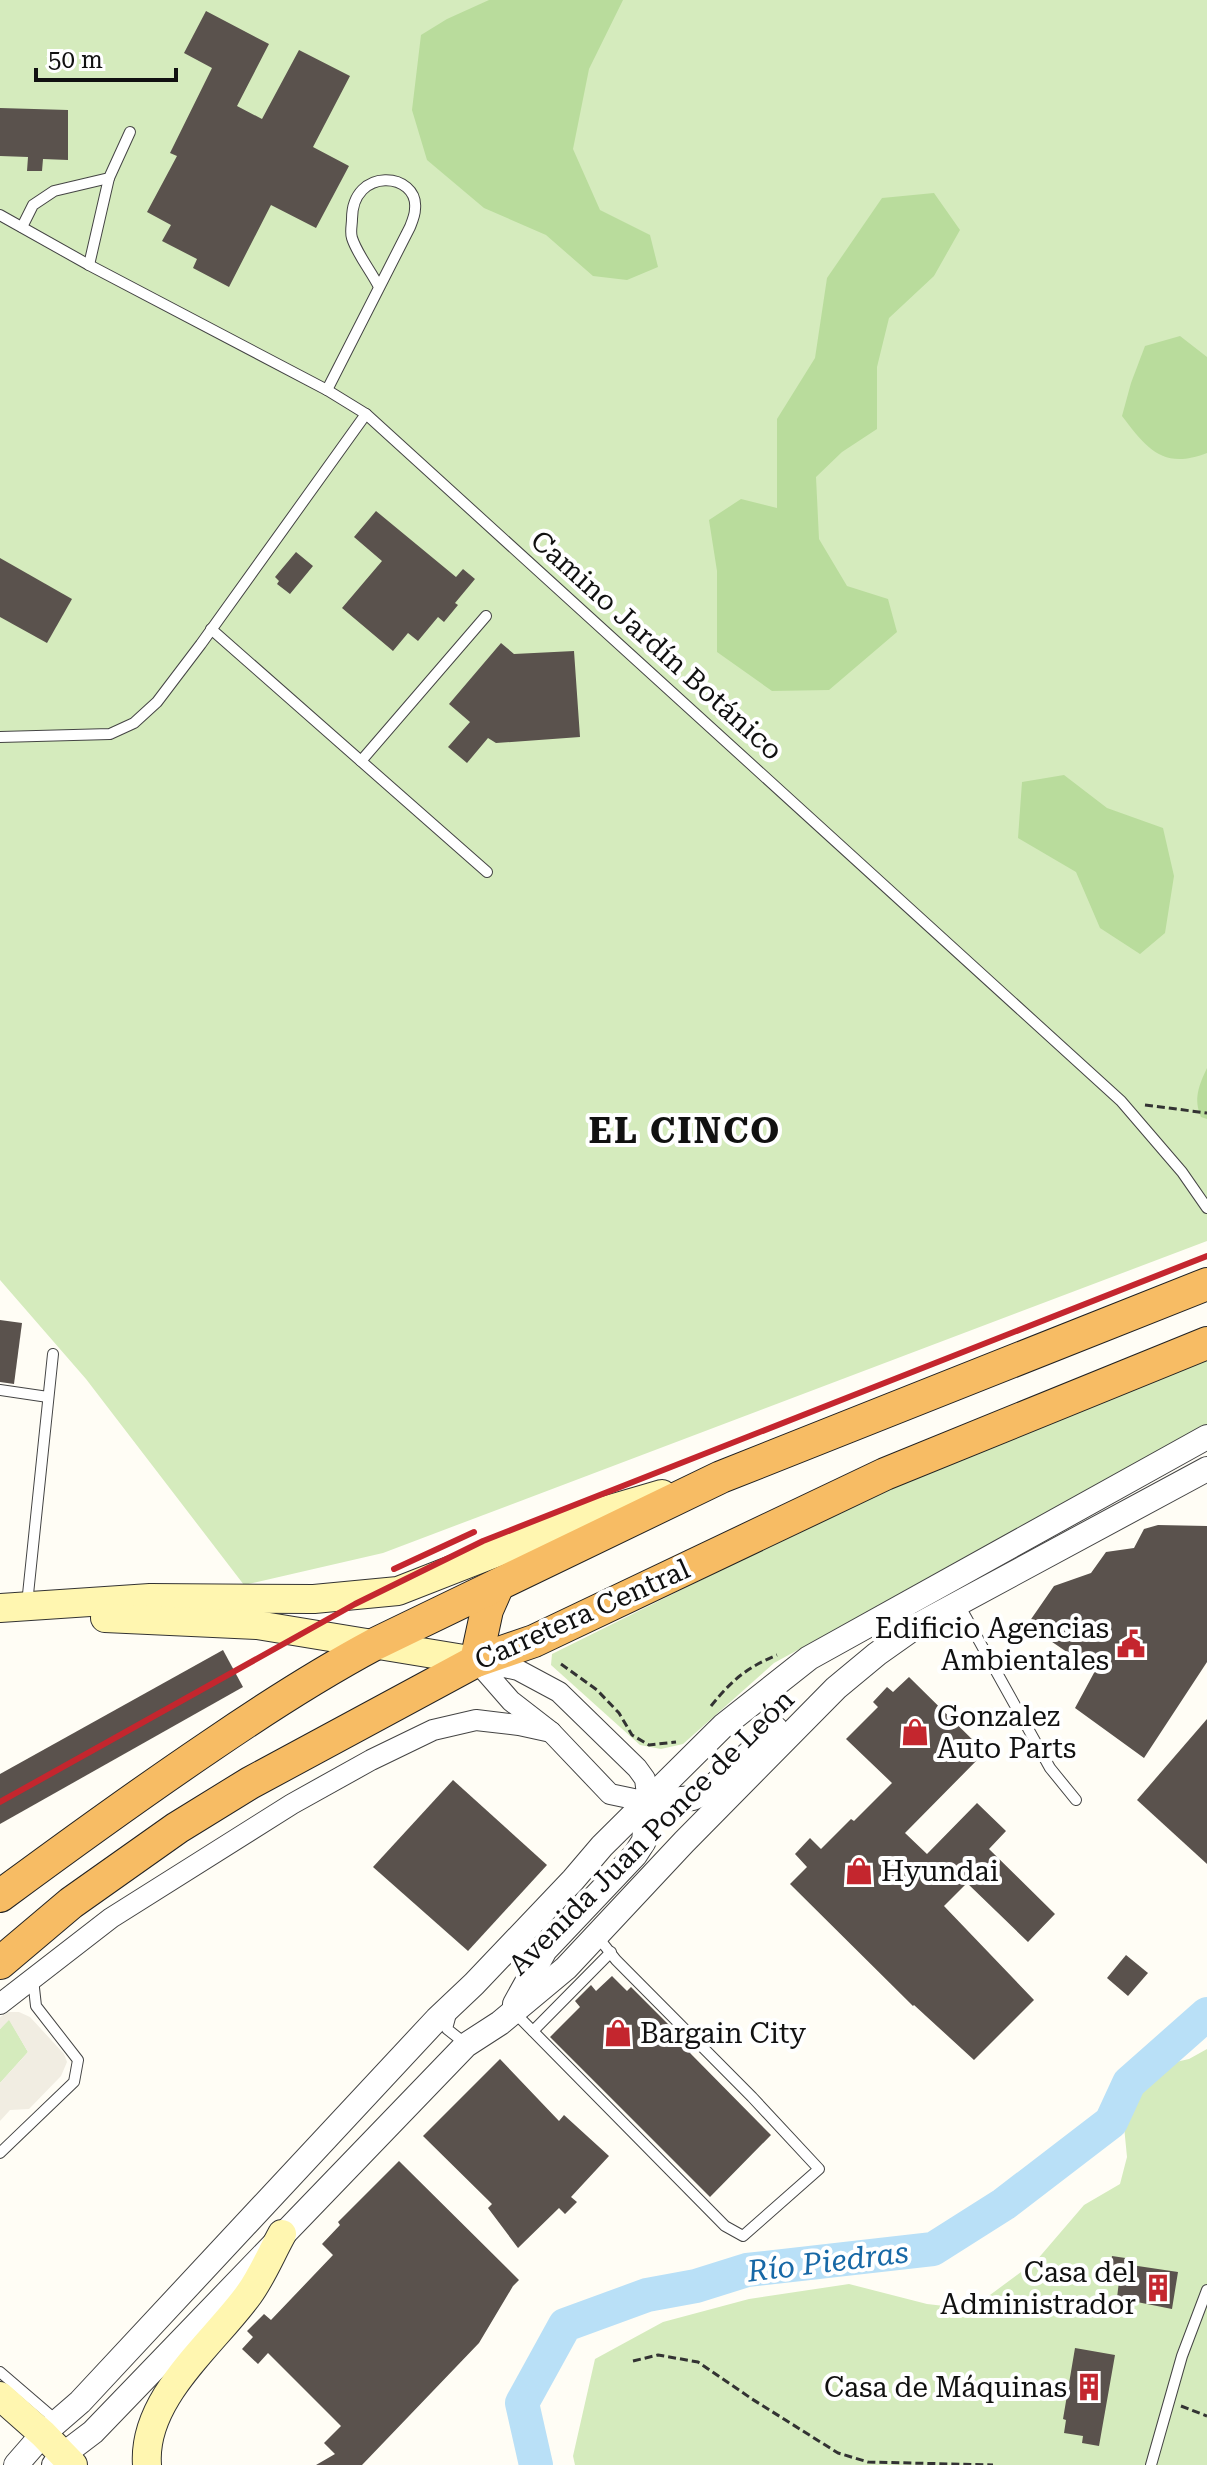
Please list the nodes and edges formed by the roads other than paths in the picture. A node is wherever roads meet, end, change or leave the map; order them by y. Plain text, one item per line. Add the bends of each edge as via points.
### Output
1 (130, 132) dead end
2 (109, 178) junction
3 (0, 215) edge
4 (22, 227) junction
5 (89, 265) junction
6 (379, 287) junction
7 (327, 390) junction
8 (366, 414) junction
9 (486, 616) dead end
10 (211, 629) junction
11 (0, 737) edge
12 (361, 761) junction
13 (487, 872) dead end
14 (1207, 1208) edge
15 (1207, 1284) edge
16 (1207, 1343) edge
17 (53, 1354) dead end
18 (0, 1390) edge
19 (48, 1397) junction
20 (1207, 1437) edge
21 (1207, 1469) edge
22 (721, 1477) junction
23 (498, 1585) junction
24 (952, 1593) junction
25 (9, 1609) edge
26 (375, 1644) junction
27 (476, 1661) junction
28 (836, 1688) junction
29 (551, 1732) junction
30 (1076, 1800) dead end
31 (648, 1802) junction
32 (0, 1896) edge
33 (604, 1944) junction
34 (0, 1963) edge
35 (33, 1979) junction
36 (0, 2004) edge
37 (453, 2004) junction
38 (511, 2012) junction
39 (533, 2031) junction
40 (466, 2045) junction
41 (0, 2153) edge
42 (282, 2234) junction
43 (1207, 2290) edge
44 (0, 2372) edge
45 (0, 2396) edge
46 (80, 2402) junction
47 (50, 2427) junction
48 (63, 2461) edge
49 (16, 2465) edge
50 (147, 2465) edge
51 (1151, 2465) edge

1 - 2 lane
2 - 4 lane via 54,191 33,205
2 - 5 lane
3 - 4 lane, Camino Jardín Botánico
4 - 5 lane, Camino Jardín Botánico
5 - 7 lane, Camino Jardín Botánico
6 - 6 lane via 415,209 405,186 375,180 362,189 352,210 352,236
6 - 7 lane
7 - 8 lane, Camino Jardín Botánico
8 - 10 lane
8 - 14 lane, Camino Jardín Botánico via 1121,1101
9 - 12 lane
10 - 11 lane via 157,702 134,723 110,734
10 - 12 lane
12 - 13 lane
15 - 22 highway
16 - 27 highway, Carretera Central via 885,1474 534,1641
17 - 19 lane
18 - 19 lane
19 - 25 lane
20 - 24 street, Avenida Juan Ponce de León
21 - 24 street, Avenida Juan Ponce de León
22 - 23 highway
22 - 25 main road via 597,1513 398,1591 314,1599 150,1598
23 - 26 highway
23 - 27 highway
24 - 28 street, Avenida Juan Ponce de León
24 - 30 lane via 1050,1768
24 - 31 street, Avenida Juan Ponce de León via 809,1658 723,1726
25 - 26 main road via 51,1618 257,1625
26 - 27 main road
26 - 32 highway via 325,1670 208,1748
27 - 29 street via 511,1701
27 - 31 street via 518,1670 559,1692 637,1768 645,1779
27 - 34 highway, Carretera Central via 177,1828 71,1903
28 - 31 street via 809,1702 708,1791 693,1798
28 - 33 street, Avenida Juan Ponce de León
29 - 31 street via 610,1794
29 - 35 street via 476,1720 433,1730 292,1804 213,1853 111,1918
31 - 37 street, Avenida Juan Ponce de León
31 - 38 street via 644,1841 635,1855 545,1950
33 - 38 street, Avenida Juan Ponce de León
33 - 39 lane
33 - 39 lane via 819,2169 743,2236 725,2226
35 - 36 street
35 - 41 lane via 36,2006 78,2060 74,2082
37 - 40 lane via 447,2029
37 - 46 street, Avenida Juan Ponce de León
38 - 39 lane
38 - 40 street, Avenida Juan Ponce de León
40 - 42 street, Avenida Juan Ponce de León
42 - 48 street, Avenida Juan Ponce de León
42 - 50 main road via 251,2292 177,2379 151,2426
43 - 51 lane
44 - 47 lane
45 - 47 main road
46 - 47 street, Avenida Juan Ponce de León
46 - 48 street, Avenida Juan Ponce de León via 64,2431
47 - 48 main road
47 - 49 street, Avenida Juan Ponce de León

